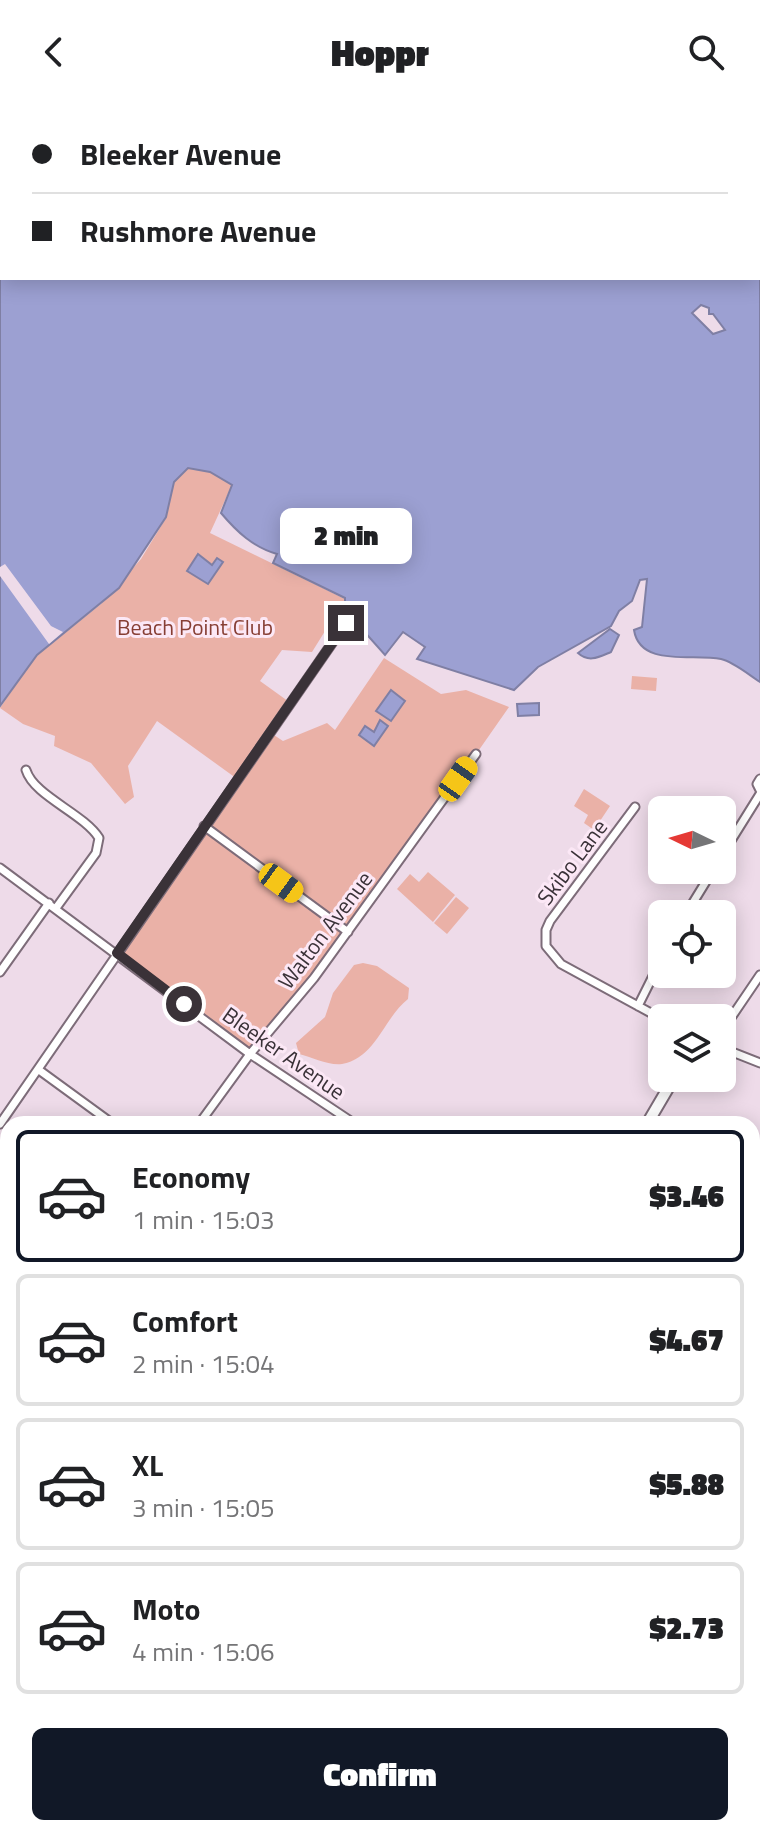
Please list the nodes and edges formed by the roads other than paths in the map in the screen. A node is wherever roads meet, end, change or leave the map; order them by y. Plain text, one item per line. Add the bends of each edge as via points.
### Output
1 (346, 623) dead end
2 (476, 754) dead end
3 (26, 770) dead end
4 (760, 779) edge
5 (760, 792) edge
6 (635, 807) dead end
7 (204, 826) junction
8 (736, 832) edge
9 (0, 868) edge
10 (53, 906) junction
11 (348, 932) junction
12 (117, 953) junction
13 (0, 972) edge
14 (760, 975) edge
15 (648, 986) edge
16 (638, 1006) junction
17 (736, 1010) edge
18 (648, 1011) edge
19 (250, 1054) junction
20 (736, 1054) edge
21 (760, 1063) edge
22 (39, 1070) junction
23 (666, 1092) edge
24 (6, 1116) edge
25 (102, 1116) edge
26 (205, 1116) edge
27 (343, 1116) edge
28 (652, 1116) edge

1 - 7 street
2 - 11 street, Walton Avenue
3 - 10 street via 99,838 96,853
4 - 5 street
5 - 8 street
6 - 16 street, Skibo Lane via 550,921 546,946 561,964
7 - 11 street
7 - 12 street
9 - 10 street, Bleeker Avenue
10 - 12 street, Bleeker Avenue
10 - 13 street
11 - 19 street, Walton Avenue
12 - 19 street, Bleeker Avenue
12 - 22 street
14 - 17 street
15 - 16 street
16 - 18 street, Skibo Lane
19 - 26 street, Walton Avenue
19 - 27 street, Bleeker Avenue
20 - 21 street
22 - 24 street
22 - 25 street
23 - 28 street

